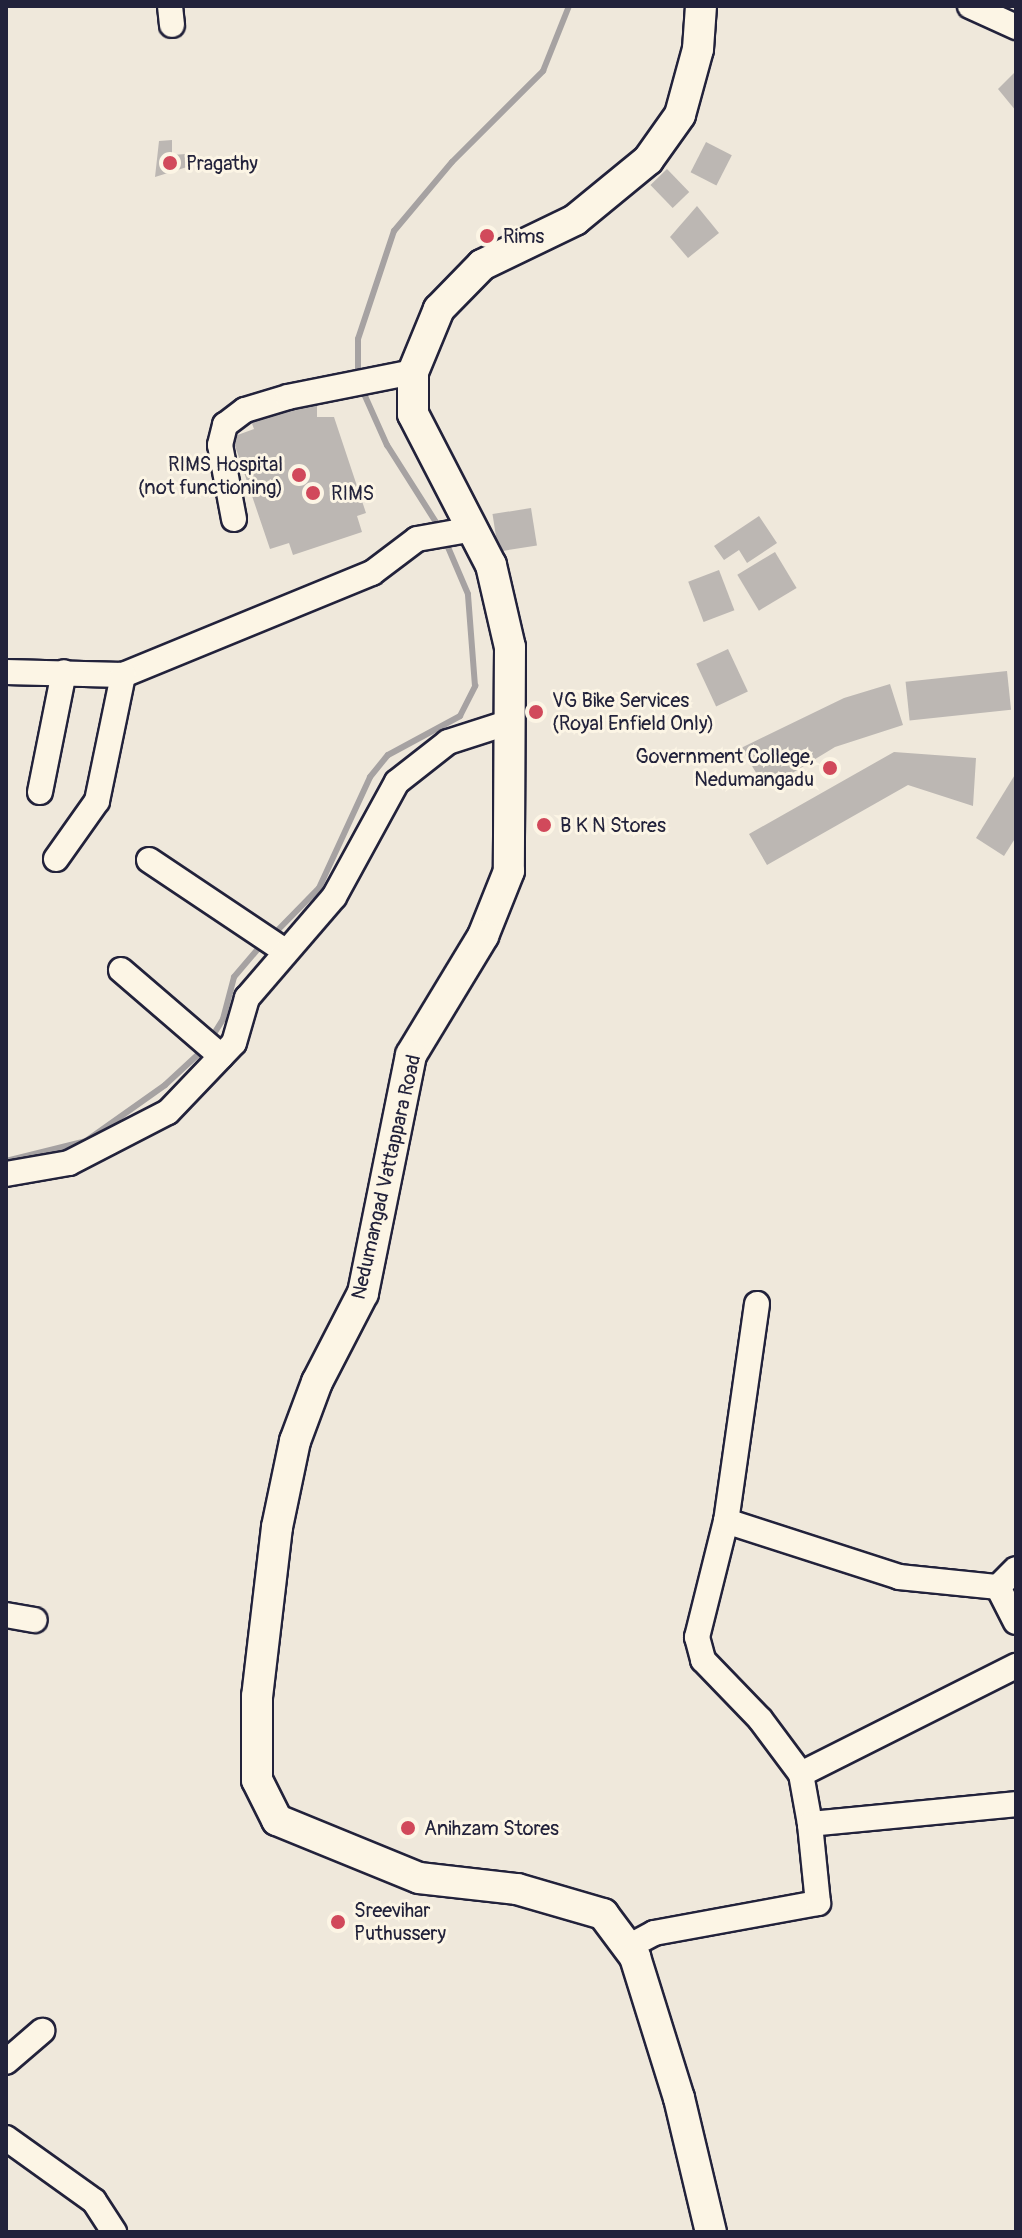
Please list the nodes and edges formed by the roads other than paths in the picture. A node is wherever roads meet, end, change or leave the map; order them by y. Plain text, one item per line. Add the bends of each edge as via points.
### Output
1 (701, 6) edge
2 (970, 6) edge
3 (1016, 27) edge
4 (413, 372) junction
5 (234, 519) dead end
6 (474, 529) junction
7 (6, 672) edge
8 (64, 672) junction
9 (123, 675) junction
10 (510, 722) junction
11 (40, 792) dead end
12 (56, 859) dead end
13 (149, 860) dead end
14 (285, 951) junction
15 (121, 970) dead end
16 (221, 1056) junction
17 (6, 1174) edge
18 (757, 1304) dead end
19 (726, 1521) junction
20 (1016, 1569) edge
21 (998, 1587) junction
22 (6, 1615) edge
23 (35, 1620) dead end
24 (1016, 1622) edge
25 (1016, 1666) edge
26 (801, 1774) junction
27 (1016, 1804) edge
28 (810, 1824) junction
29 (628, 1947) junction
30 (42, 2031) dead end
31 (6, 2062) edge
32 (6, 2138) edge
33 (114, 2232) edge
34 (711, 2232) edge

1 - 4 main road, Nedumangad Vattappara Road via 698,49 680,115 648,160 575,220 482,265 439,309
2 - 3 street
4 - 5 street via 337,384 245,410 225,425 220,445
4 - 6 main road, Nedumangad Vattappara Road via 413,414 434,463
6 - 9 street via 417,539 372,573
6 - 10 main road, Nedumangad Vattappara Road via 491,565 510,647
7 - 8 street
8 - 9 street
8 - 11 street
9 - 12 street via 97,801
10 - 14 street via 448,742 397,782 334,897
10 - 29 main road, Nedumangad Vattappara Road via 509,871 483,936 411,1055 363,1293 317,1382 295,1441 263,1626 257,1780 277,1820 419,1878 517,1889 603,1914
13 - 14 street
14 - 16 street via 247,998 234,1043
15 - 16 street
16 - 17 street via 168,1112 113,1144 69,1163
18 - 19 street
19 - 21 street via 899,1577
19 - 26 street via 697,1637 703,1660 760,1719
20 - 21 street
21 - 24 street
22 - 23 street
25 - 26 street
26 - 28 street
27 - 28 street
28 - 29 street via 818,1903 654,1933
29 - 34 main road, Nedumangad Vattappara Road via 679,2098
30 - 31 street
32 - 33 street via 94,2201

